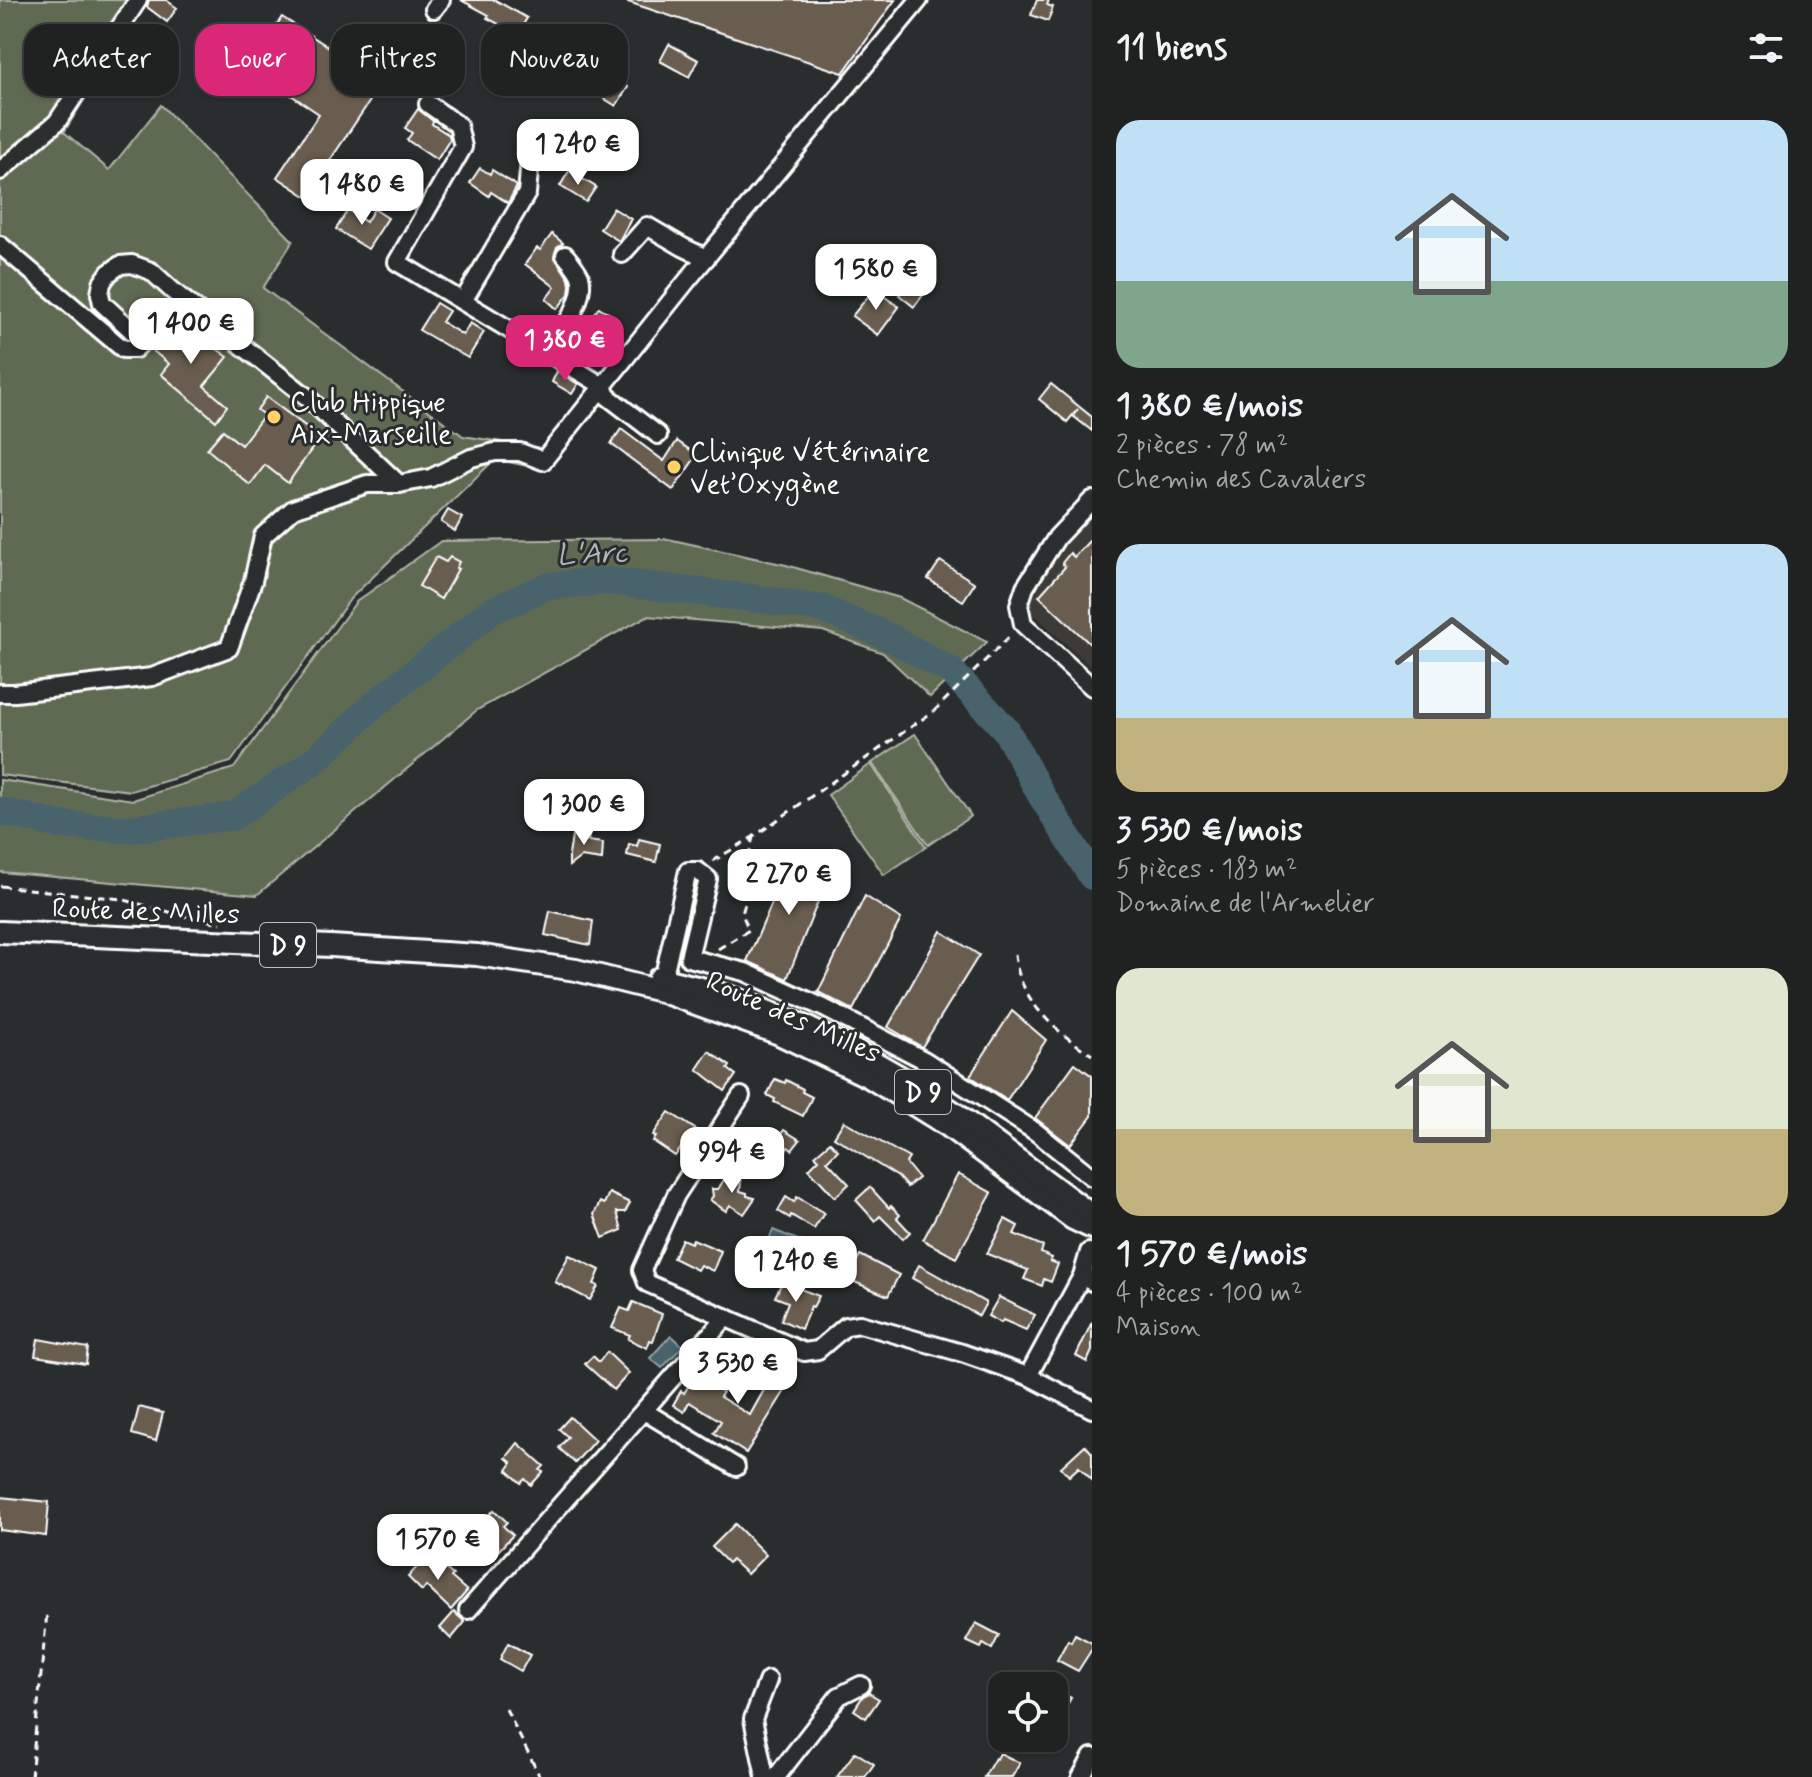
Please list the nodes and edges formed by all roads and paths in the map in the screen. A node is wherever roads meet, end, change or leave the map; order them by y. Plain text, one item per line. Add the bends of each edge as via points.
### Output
1 (138, 0) edge
2 (919, 0) edge
3 (428, 104) dead end
4 (530, 160) dead end
5 (0, 171) edge
6 (0, 245) edge
7 (622, 254) dead end
8 (565, 255) dead end
9 (706, 258) junction
10 (463, 301) junction
11 (547, 352) junction
12 (603, 386) junction
13 (658, 435) dead end
14 (399, 484) junction
15 (1092, 500) edge
16 (1014, 632) dead end
17 (1092, 687) edge
18 (0, 693) edge
19 (753, 837) junction
20 (698, 871) junction
21 (0, 886) edge
22 (224, 923) dead end
23 (0, 932) edge
24 (1015, 954) dead end
25 (689, 958) junction
26 (710, 964) junction
27 (671, 988) junction
28 (1092, 1055) edge
29 (741, 1096) dead end
30 (1092, 1177) edge
31 (1082, 1217) edge
32 (1092, 1228) edge
33 (1092, 1235) edge
34 (1089, 1252) dead end
35 (1087, 1279) edge
36 (726, 1317) junction
37 (1028, 1376) junction
38 (1092, 1409) edge
39 (644, 1411) junction
40 (736, 1467) dead end
41 (468, 1610) dead end
42 (47, 1613) dead end
43 (768, 1680) dead end
44 (861, 1685) dead end
45 (506, 1709) dead end
46 (1092, 1757) edge
47 (31, 1777) edge
48 (540, 1777) edge
49 (765, 1777) edge
50 (776, 1777) edge
51 (1081, 1777) edge

1 - 5 street via 57,122
2 - 9 street
3 - 10 street via 458,125 463,147 397,262
4 - 10 street via 527,193
6 - 14 street via 123,349 135,349 139,337 102,303 102,283 120,265 151,271 307,397
7 - 9 street via 647,226
8 - 11 street via 579,274 582,293
9 - 12 street
10 - 11 street
11 - 12 street
12 - 13 street via 607,396
12 - 14 street via 543,461 520,452 495,452 431,478
14 - 18 street via 367,484 293,509 263,536 229,648 152,677
15 - 17 street via 1057,537 1019,605 1023,624
16 - 19 path via 934,711
19 - 20 path
19 - 26 path via 742,914 749,930 706,956
20 - 25 street via 708,879
20 - 27 street via 688,871
21 - 22 path via 121,899
23 - 27 main road, Route des Milles / D 9 via 477,955
24 - 28 path via 1017,973 1039,1011
25 - 26 street
25 - 27 street
26 - 30 street via 745,972 924,1060 1036,1132
27 - 31 main road, Route des Milles / D 9 via 869,1077
29 - 36 street via 676,1195 642,1270 647,1283
31 - 32 main road, Route des Milles / D 9
31 - 33 street
34 - 35 street
35 - 37 street
36 - 37 street via 804,1352 818,1350 846,1326 860,1324
36 - 39 street
37 - 38 street
39 - 40 street
39 - 41 street
42 - 47 path
43 - 49 street via 753,1719
44 - 50 street via 839,1696
45 - 48 path
46 - 51 street

